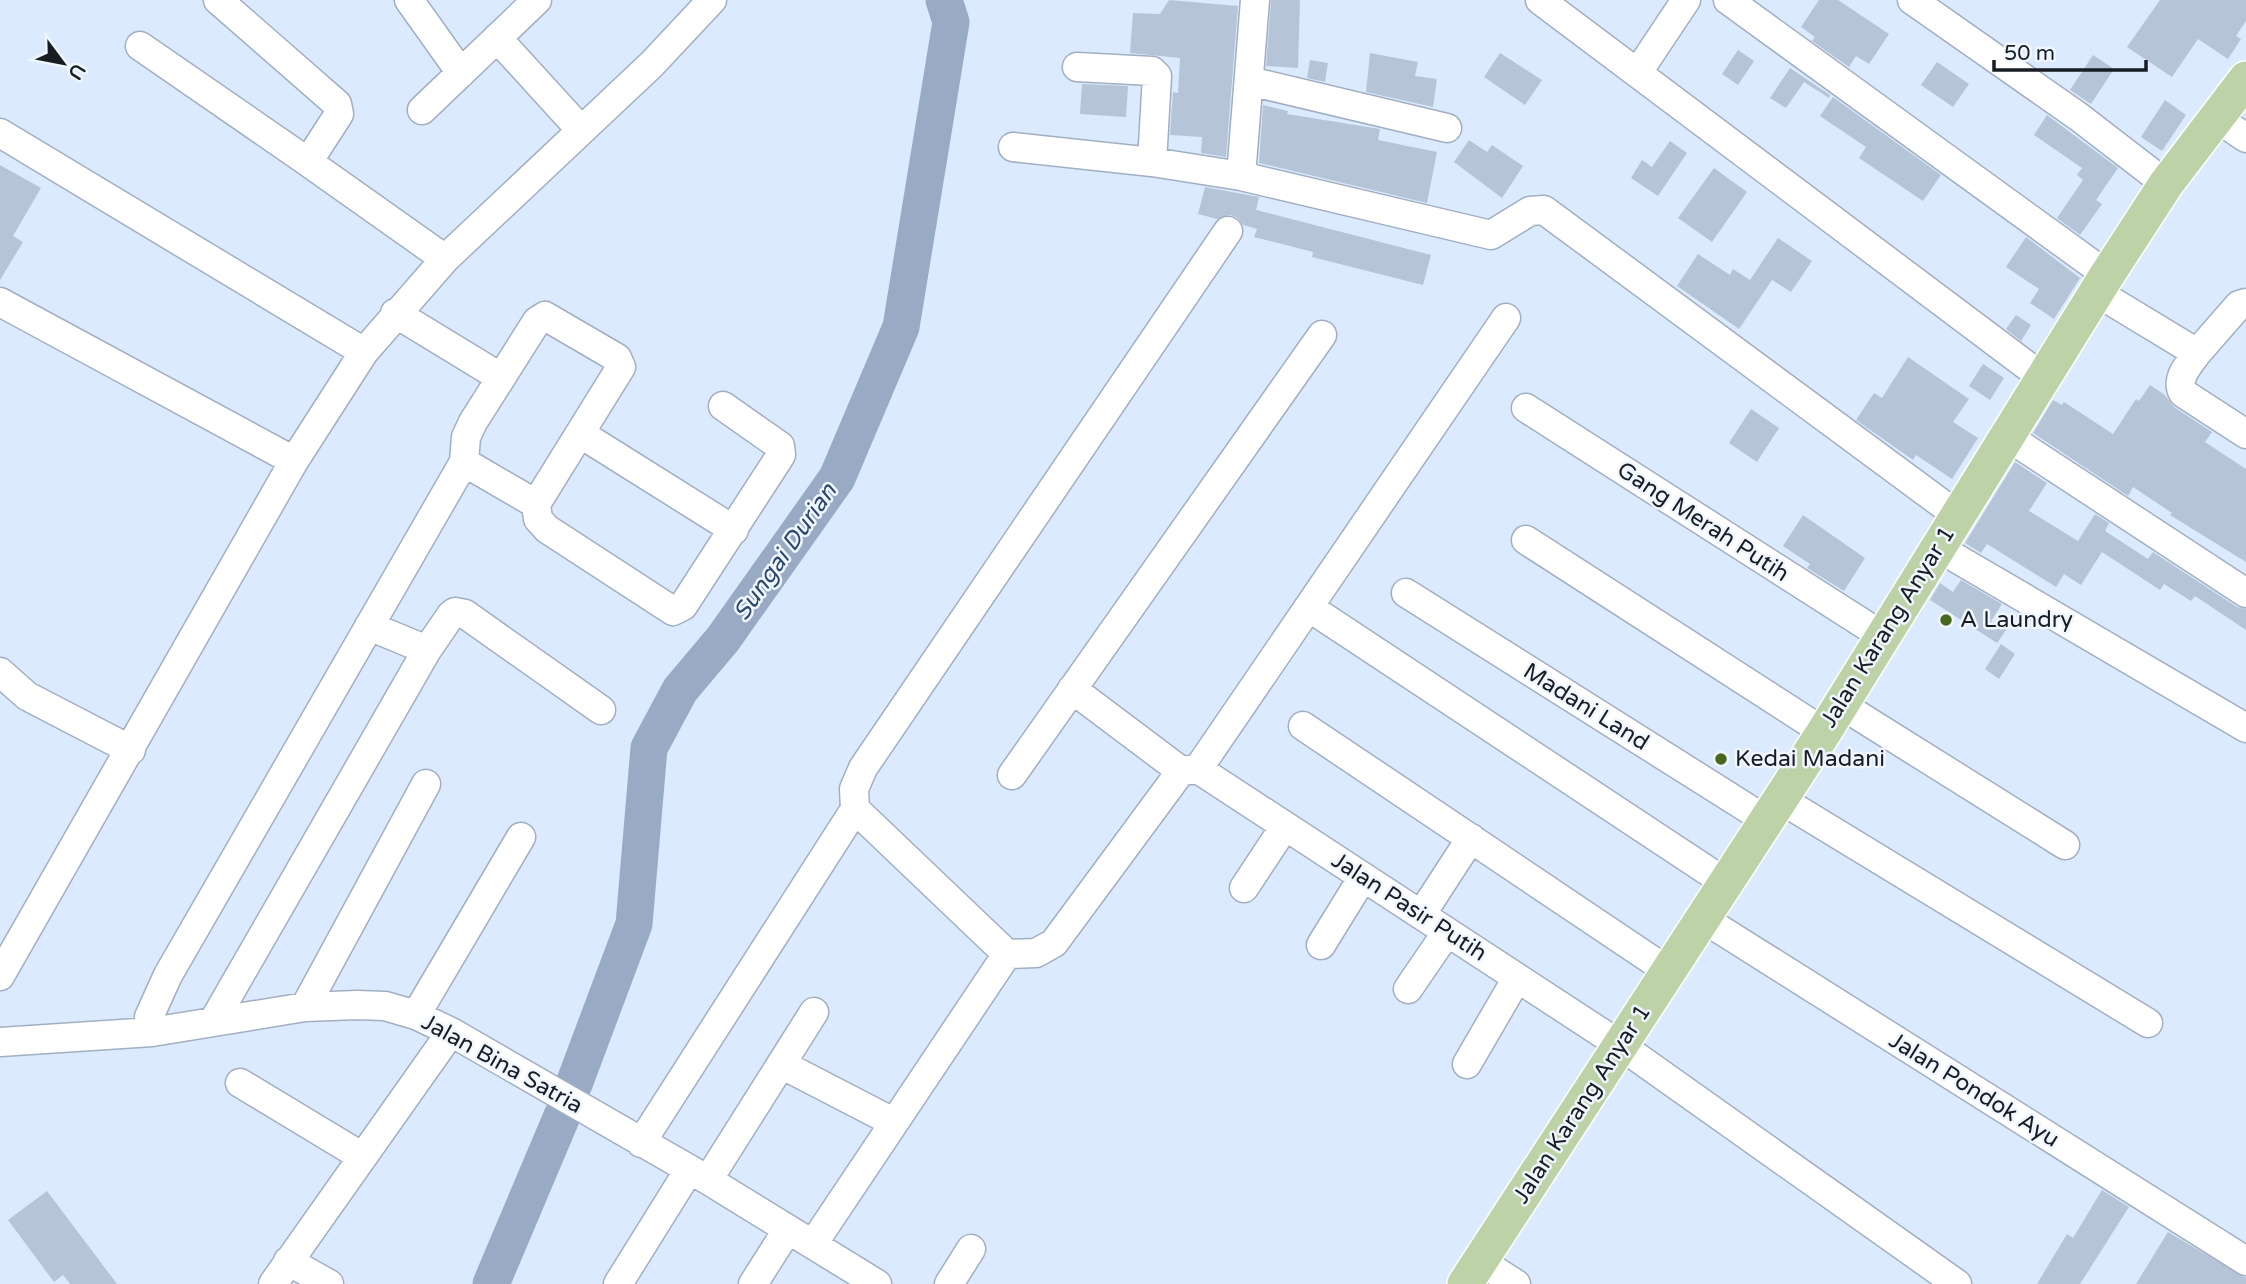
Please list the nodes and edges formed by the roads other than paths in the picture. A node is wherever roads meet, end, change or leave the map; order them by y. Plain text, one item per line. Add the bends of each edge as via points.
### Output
1 (218, 0) edge
2 (409, 0) edge
3 (537, 0) edge
4 (712, 0) edge
5 (1540, 0) edge
6 (1685, 0) edge
7 (1728, 0) edge
8 (1912, 0) edge
9 (1254, 1) edge
10 (497, 38) junction
11 (141, 46) dead end
12 (1077, 67) dead end
13 (1638, 72) junction
14 (461, 73) junction
15 (2246, 79) edge
16 (1249, 81) junction
17 (422, 110) dead end
18 (2218, 118) junction
19 (1447, 128) dead end
20 (580, 129) junction
21 (0, 133) edge
22 (2246, 138) edge
23 (1013, 147) dead end
24 (308, 162) junction
25 (1152, 162) junction
26 (1241, 176) junction
27 (2166, 184) junction
28 (1228, 231) dead end
29 (445, 259) junction
30 (2102, 284) junction
31 (0, 302) edge
32 (2246, 303) edge
33 (395, 313) junction
34 (1506, 318) dead end
35 (1322, 335) dead end
36 (364, 352) junction
37 (2197, 353) junction
38 (500, 377) junction
39 (2042, 377) junction
40 (723, 406) dead end
41 (1527, 408) dead end
42 (582, 434) junction
43 (2246, 434) edge
44 (2008, 437) junction
45 (294, 461) junction
46 (464, 462) junction
47 (536, 504) junction
48 (1957, 515) junction
49 (734, 530) junction
50 (1526, 540) dead end
51 (1937, 547) junction
52 (1406, 593) dead end
53 (2246, 593) edge
54 (1310, 608) junction
55 (369, 626) junction
56 (1881, 635) junction
57 (427, 650) junction
58 (0, 672) edge
59 (1072, 689) junction
60 (601, 710) dead end
61 (1832, 718) junction
62 (1303, 726) dead end
63 (2246, 728) edge
64 (131, 750) junction
65 (1190, 770) junction
66 (1012, 775) dead end
67 (426, 784) dead end
68 (855, 809) junction
69 (1773, 810) junction
70 (1285, 826) junction
71 (521, 836) dead end
72 (1471, 838) junction
73 (2065, 845) dead end
74 (1363, 877) junction
75 (1726, 883) junction
76 (1244, 888) dead end
77 (1421, 915) junction
78 (1703, 918) junction
79 (1447, 932) junction
80 (1321, 945) dead end
81 (1007, 954) junction
82 (1668, 971) junction
83 (0, 976) edge
84 (1517, 978) junction
85 (1408, 989) dead end
86 (305, 1007) junction
87 (814, 1012) dead end
88 (416, 1015) junction
89 (213, 1022) junction
90 (2148, 1023) dead end
91 (152, 1032) junction
92 (451, 1032) junction
93 (0, 1042) edge
94 (1619, 1045) junction
95 (781, 1064) junction
96 (1467, 1064) dead end
97 (240, 1083) dead end
98 (893, 1122) junction
99 (641, 1143) junction
100 (361, 1156) junction
101 (699, 1175) junction
102 (788, 1228) junction
103 (813, 1244) junction
104 (971, 1249) dead end
105 (2246, 1261) edge
106 (1473, 1272) edge
107 (281, 1273) edge
108 (329, 1284) edge
109 (618, 1284) edge
110 (753, 1284) edge
111 (877, 1284) edge
112 (949, 1284) edge
113 (1516, 1284) edge
114 (1957, 1284) edge

1 - 24 street via 337,104 339,114
2 - 14 street
3 - 10 street
4 - 20 street via 652,64
5 - 13 street
6 - 13 street
7 - 30 street
8 - 27 street
9 - 16 street
10 - 14 street
10 - 20 street
11 - 24 street
12 - 25 street via 1141,68 1157,76
13 - 39 street
14 - 17 street
15 - 18 main road, Jalan Karang Anyar 1
16 - 19 street
16 - 26 street
18 - 22 street
18 - 27 main road, Jalan Karang Anyar 1
20 - 29 street
21 - 36 street
23 - 25 street
24 - 29 street
25 - 26 street
26 - 48 street via 1491,235 1530,211 1544,210
27 - 30 main road, Jalan Karang Anyar 1
28 - 68 street via 863,768 854,789
29 - 33 street
30 - 37 street
30 - 39 main road, Jalan Karang Anyar 1
31 - 45 street
32 - 37 street via 2239,304
33 - 36 street
33 - 38 street
34 - 54 street
35 - 59 street
36 - 45 street
37 - 43 street via 2181,376 2183,393
38 - 42 street via 545,316 617,358 619,372
38 - 46 street via 466,437
39 - 44 main road, Jalan Karang Anyar 1
40 - 49 street via 782,450
41 - 56 street, Gang Merah Putih
42 - 47 street
42 - 49 street
44 - 48 main road, Jalan Karang Anyar 1
44 - 53 street
45 - 64 street
46 - 47 street
46 - 55 street
47 - 49 street via 538,519 547,529 673,611 683,606
48 - 51 main road, Jalan Karang Anyar 1
50 - 61 street
51 - 56 main road, Jalan Karang Anyar 1
51 - 63 street
52 - 69 street, Madani Land
54 - 65 street
54 - 75 street
55 - 57 street
55 - 91 street via 168,975 149,1017
56 - 61 main road, Jalan Karang Anyar 1
57 - 60 street via 451,615 460,612
57 - 89 street
58 - 64 street via 27,696
59 - 65 street, Jalan Pasir Putih
59 - 66 street
61 - 69 main road, Jalan Karang Anyar 1
61 - 73 street
62 - 72 street
64 - 83 street
65 - 70 street, Jalan Pasir Putih
65 - 81 street via 1054,943 1036,953
67 - 86 street
68 - 81 street
68 - 99 street
69 - 75 main road, Jalan Karang Anyar 1
69 - 90 street, Madani Land
70 - 74 street, Jalan Pasir Putih
70 - 76 street
71 - 88 street
72 - 77 street
72 - 82 street
74 - 77 street, Jalan Pasir Putih
74 - 80 street
75 - 78 main road, Jalan Karang Anyar 1
77 - 79 street, Jalan Pasir Putih
78 - 82 main road, Jalan Karang Anyar 1
78 - 105 street, Jalan Pondok Ayu
79 - 84 street, Jalan Pasir Putih
79 - 85 street
81 - 98 street
82 - 94 main road, Jalan Karang Anyar 1
84 - 94 street, Jalan Pasir Putih
84 - 96 street
86 - 88 street, Jalan Bina Satria via 385,1006
86 - 89 street, Jalan Bina Satria
87 - 95 street
88 - 92 street, Jalan Bina Satria
89 - 91 street, Jalan Bina Satria
91 - 93 street, Jalan Bina Satria
92 - 99 street, Jalan Bina Satria
92 - 100 street
94 - 106 main road, Jalan Karang Anyar 1
94 - 114 street, Jalan Pasir Putih
95 - 98 street
95 - 101 street
97 - 100 street
98 - 103 street
99 - 101 street, Jalan Bina Satria
100 - 107 street
101 - 102 street, Jalan Bina Satria
101 - 109 street
102 - 103 street, Jalan Bina Satria
102 - 110 street
103 - 111 street, Jalan Bina Satria
104 - 112 street
106 - 113 street
107 - 108 street

